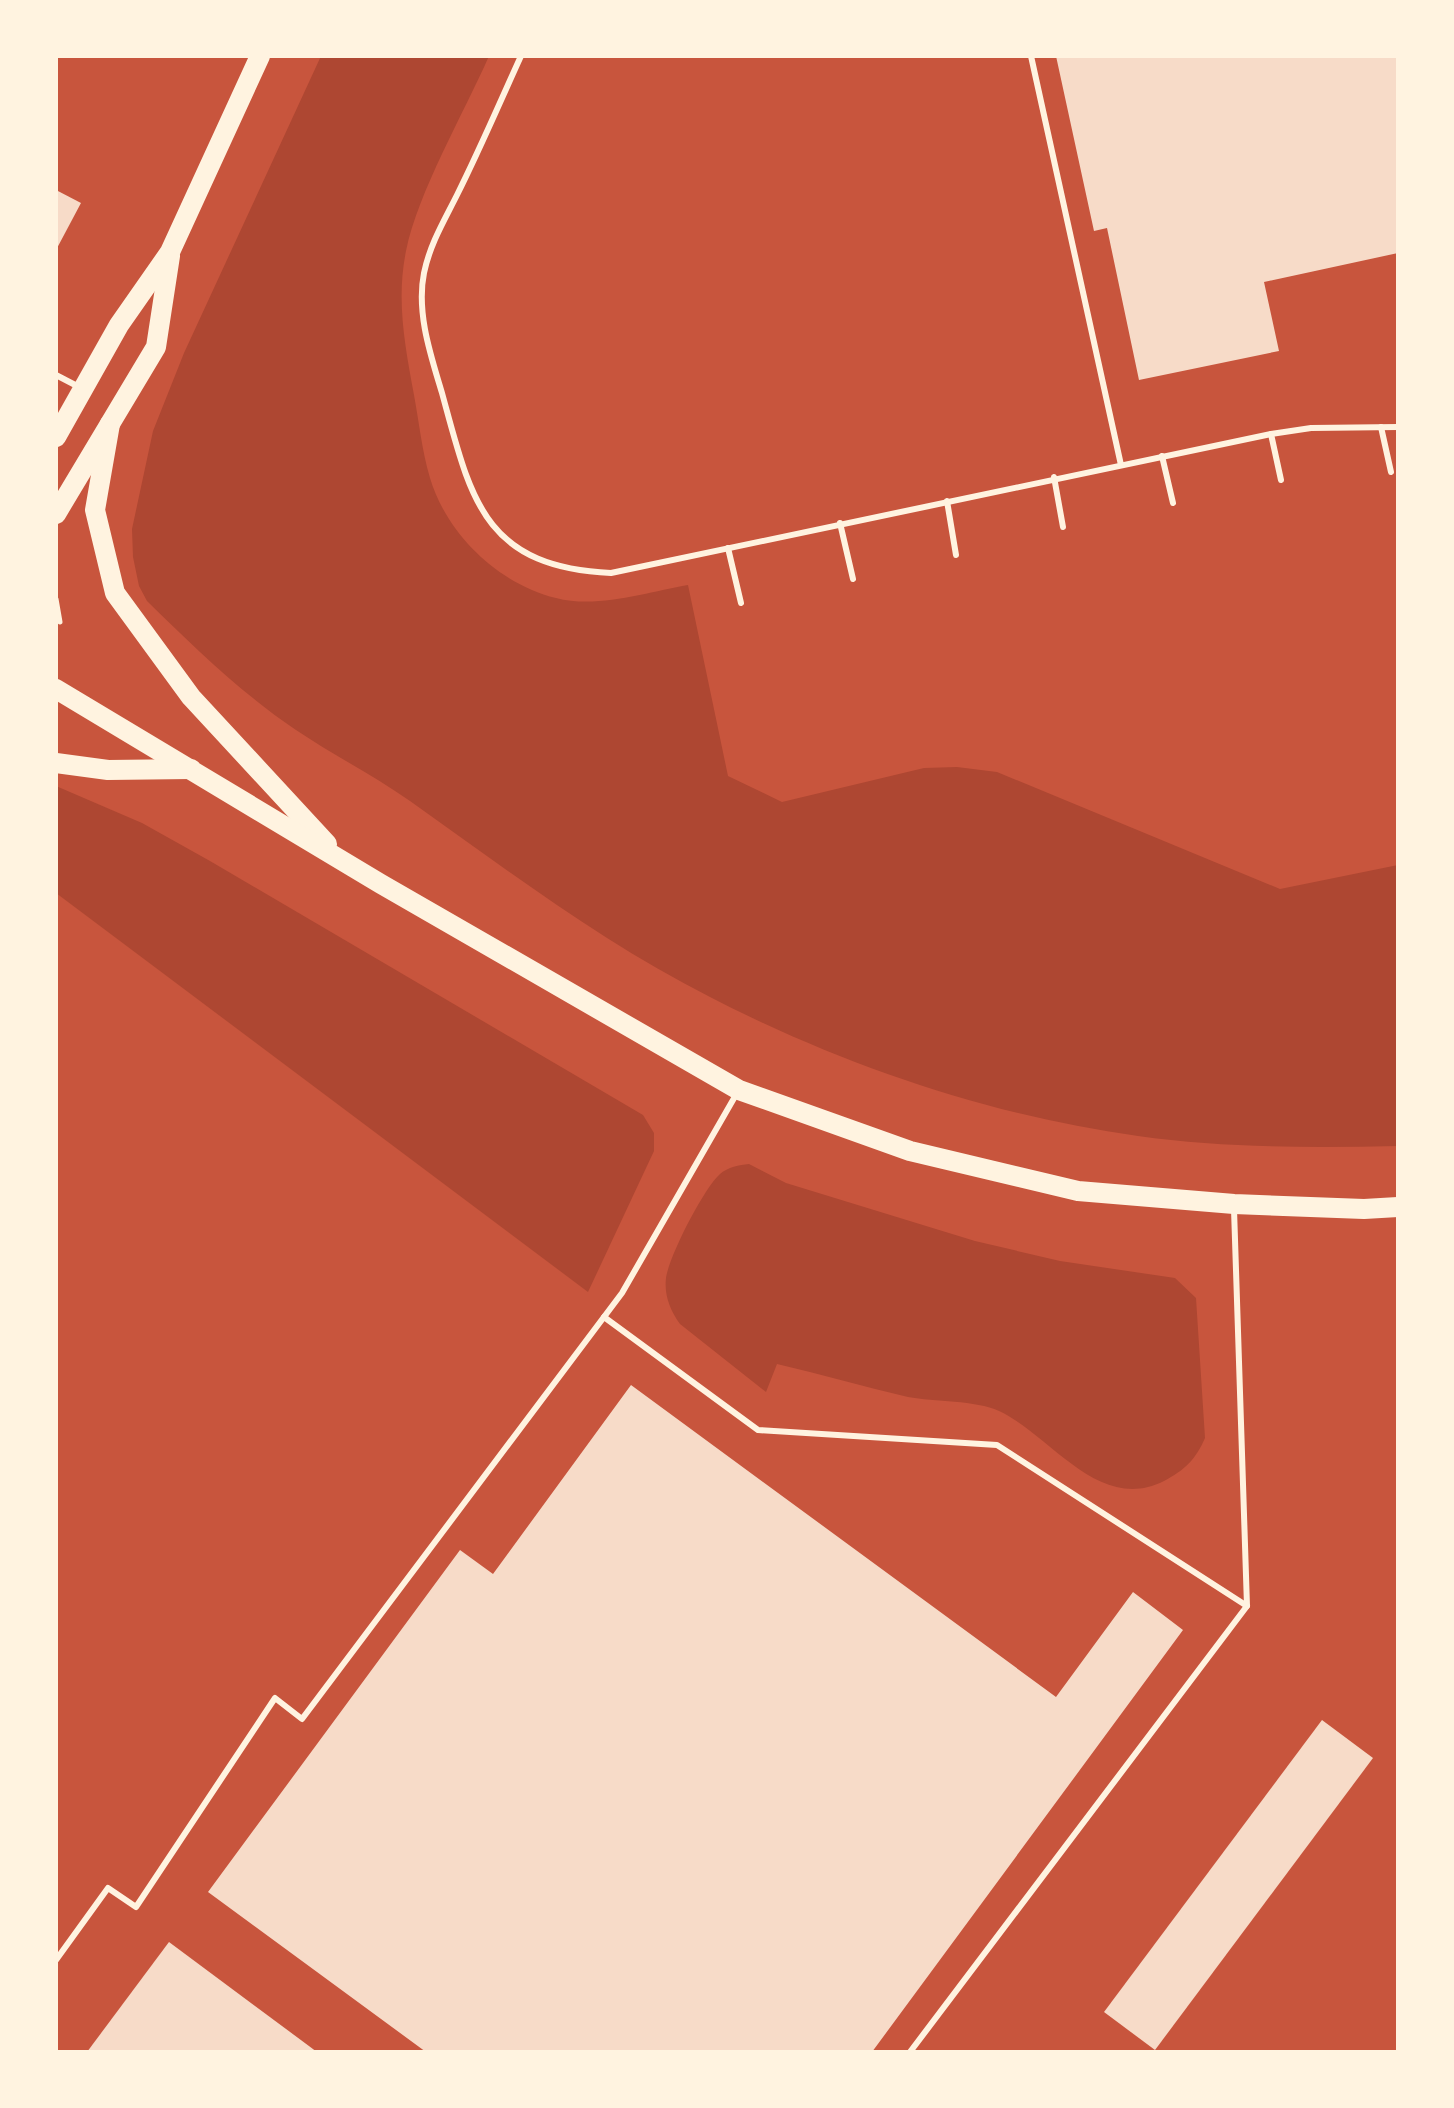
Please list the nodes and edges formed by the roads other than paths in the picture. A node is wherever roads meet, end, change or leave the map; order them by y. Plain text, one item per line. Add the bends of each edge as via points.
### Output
1 (260, 56) edge
2 (521, 56) edge
3 (1031, 56) edge
4 (170, 252) junction
5 (56, 375) edge
6 (83, 389) junction
7 (110, 424) junction
8 (1381, 427) junction
9 (1398, 427) edge
10 (1271, 434) junction
11 (56, 437) edge
12 (1162, 456) junction
13 (1121, 465) junction
14 (1391, 472) dead end
15 (1054, 477) junction
16 (1281, 480) dead end
17 (947, 501) junction
18 (1173, 503) dead end
19 (56, 514) edge
20 (840, 523) junction
21 (1063, 527) dead end
22 (728, 548) junction
23 (956, 555) dead end
24 (853, 579) dead end
25 (741, 603) dead end
26 (56, 689) edge
27 (56, 763) edge
28 (191, 769) junction
29 (343, 861) junction
30 (739, 1090) junction
31 (1234, 1204) junction
32 (1398, 1207) edge
33 (604, 1317) junction
34 (1247, 1606) junction
35 (56, 1960) edge
36 (910, 2052) edge

1 - 4 main road
2 - 22 lane via 435,233 424,276 422,310 433,361 472,497 509,540 540,561 572,571 611,573
3 - 13 lane
4 - 6 main road
4 - 7 main road via 156,347
5 - 6 lane
6 - 11 main road
7 - 19 main road
7 - 29 main road via 95,510 115,593 191,697
8 - 9 lane
8 - 10 lane
8 - 14 lane
10 - 12 lane
10 - 16 lane
12 - 13 lane
12 - 18 lane
13 - 15 lane
15 - 17 lane
15 - 21 lane
17 - 20 lane
17 - 23 lane
20 - 22 lane
20 - 24 lane
22 - 25 lane
26 - 28 main road
27 - 28 main road via 108,770
28 - 29 main road
29 - 30 main road
30 - 31 main road via 910,1151 1078,1191
30 - 33 lane
31 - 32 main road
31 - 34 lane
33 - 34 lane via 758,1430 997,1445
33 - 35 lane via 302,1719 275,1698 136,1907 108,1888
34 - 36 lane

